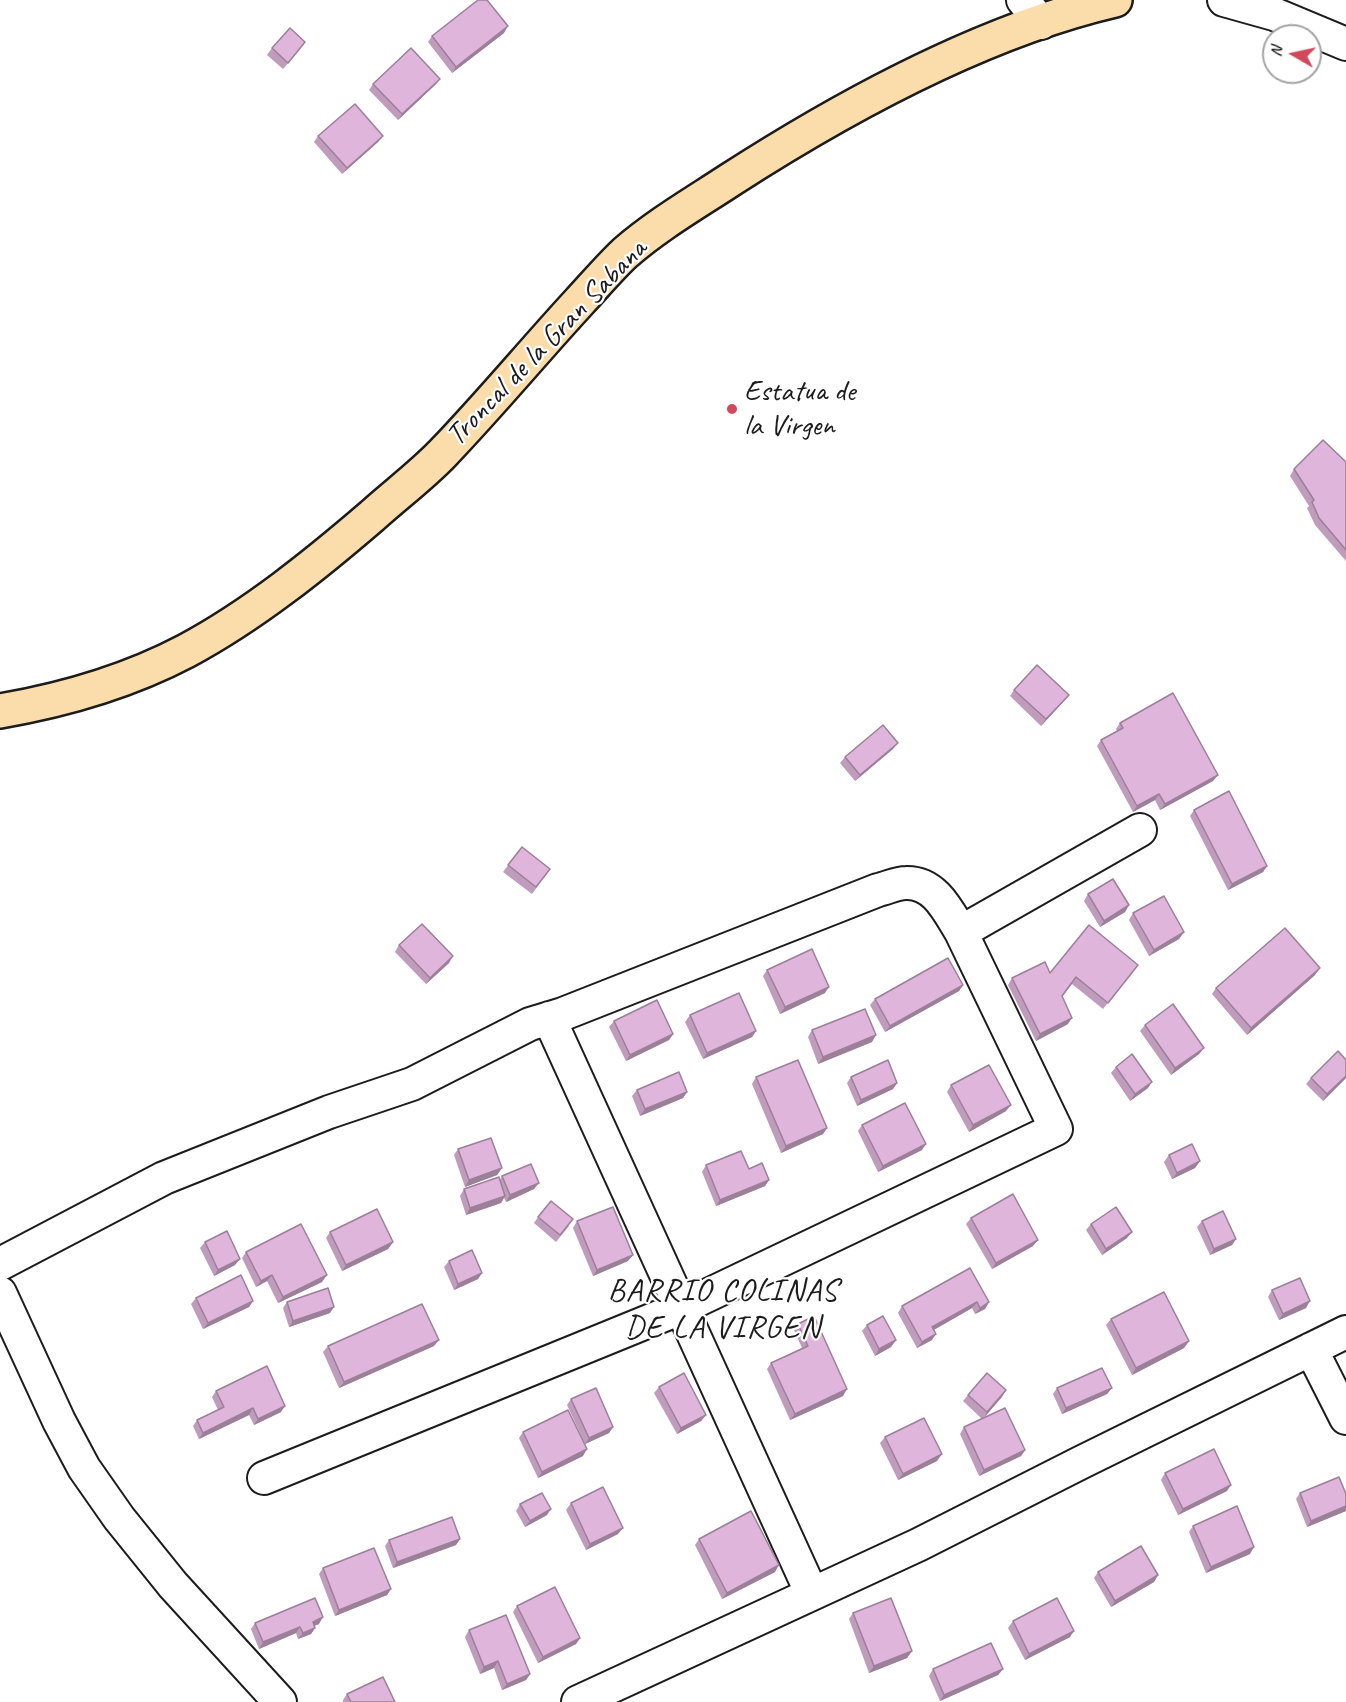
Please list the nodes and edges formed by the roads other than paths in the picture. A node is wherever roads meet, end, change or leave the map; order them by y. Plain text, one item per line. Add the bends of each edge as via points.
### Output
1 (1115, 0) edge
2 (1224, 0) edge
3 (1032, 11) edge
4 (1346, 44) edge
5 (0, 711) edge
6 (1140, 830) dead end
7 (961, 932) junction
8 (549, 1018) junction
9 (0, 1264) edge
10 (0, 1293) edge
11 (681, 1308) junction
12 (1346, 1332) edge
13 (1311, 1349) junction
14 (1346, 1419) edge
15 (264, 1478) dead end
16 (812, 1594) junction
17 (280, 1702) edge
18 (578, 1702) edge

1 - 3 highway, Troncal de la Gran Sabana
2 - 4 street via 1274,14
3 - 5 highway, Troncal de la Gran Sabana via 986,42 848,110 768,156 625,253 441,455 299,575 228,626 184,651 90,690
6 - 7 street
7 - 8 street via 935,894 916,885 896,885
7 - 11 street via 1056,1130
8 - 9 street via 412,1084 329,1112 164,1178
8 - 11 street
10 - 17 street via 58,1421 84,1468 173,1586
11 - 15 street
11 - 16 street
12 - 13 street
13 - 14 street
13 - 16 street
16 - 18 street

